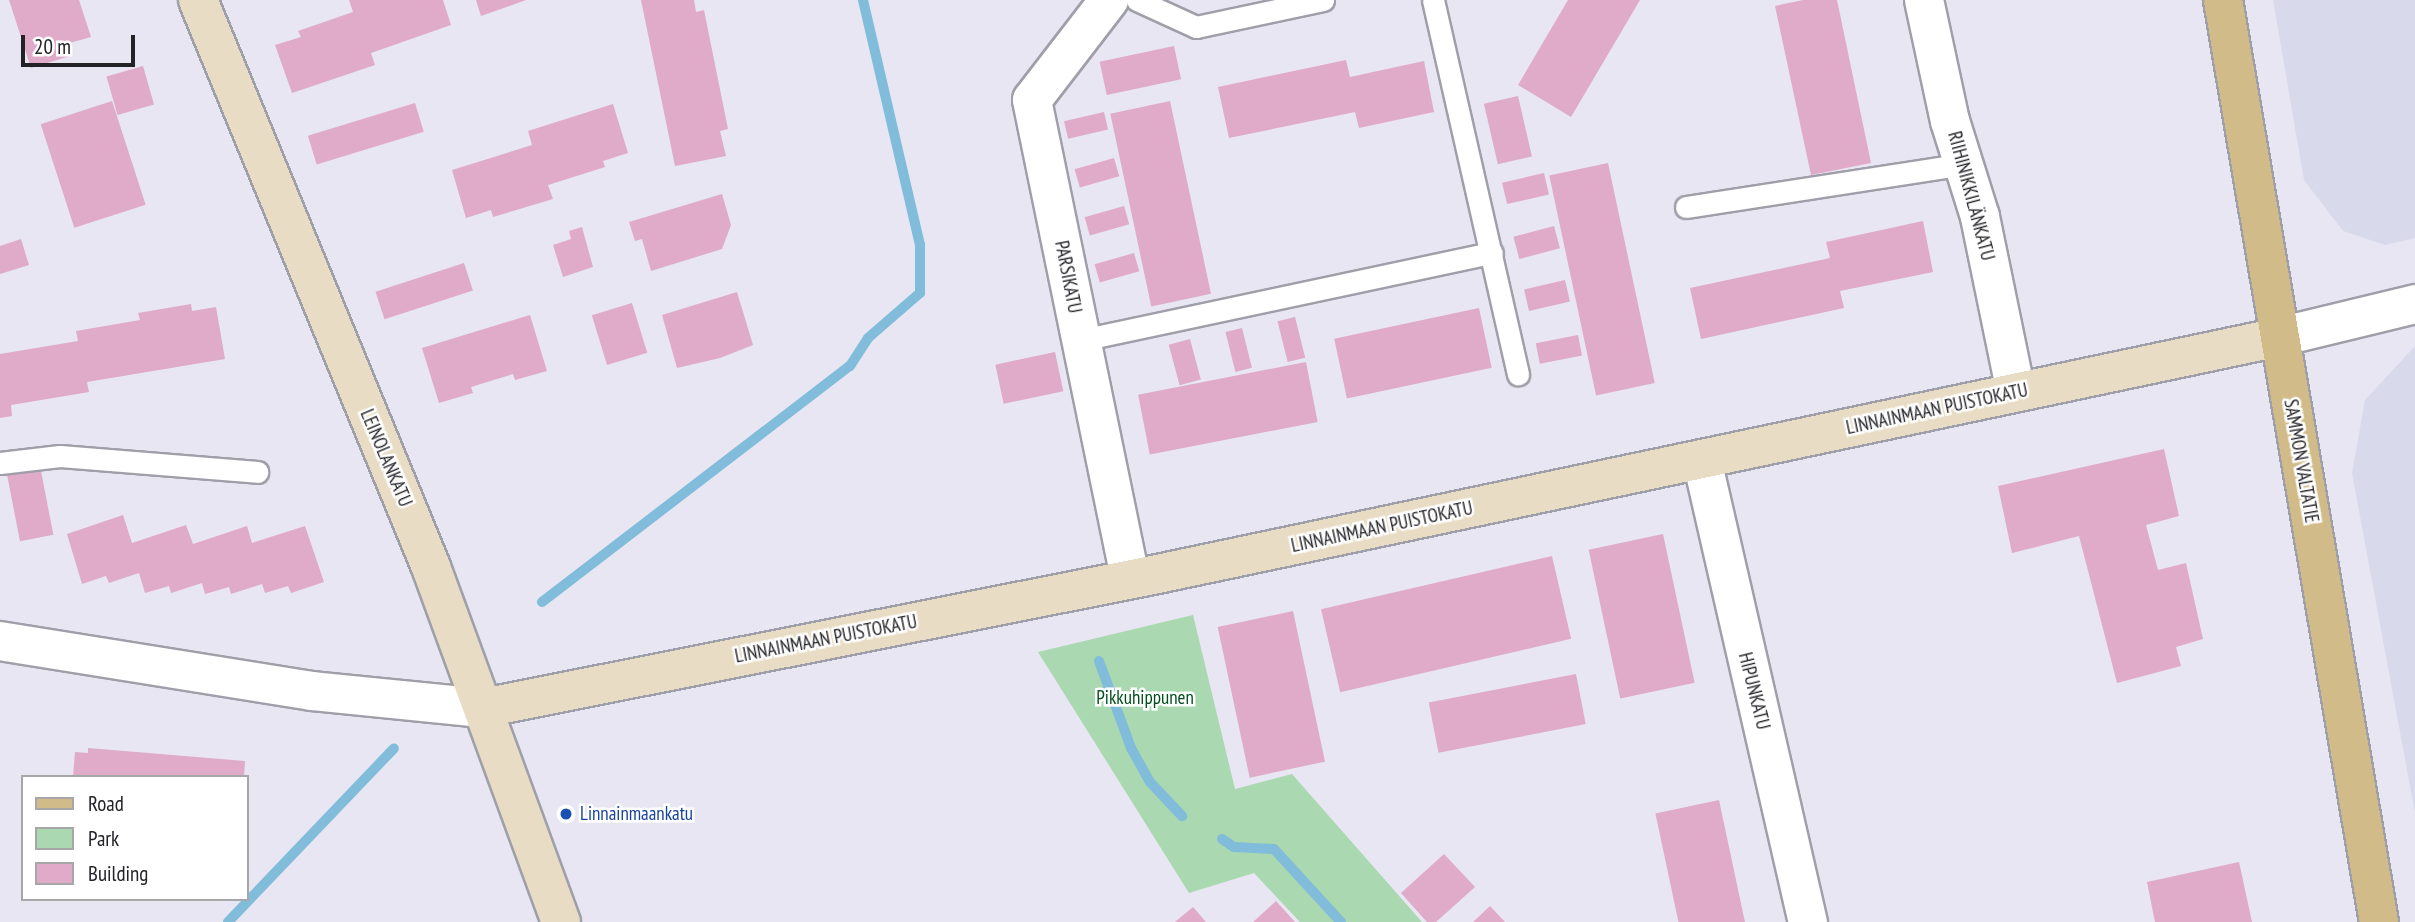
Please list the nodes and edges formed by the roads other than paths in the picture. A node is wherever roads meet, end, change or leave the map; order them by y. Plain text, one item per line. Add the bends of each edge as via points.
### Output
1 (198, 0) edge
2 (1110, 0) edge
3 (1137, 0) edge
4 (1323, 0) edge
5 (1433, 0) edge
6 (1924, 0) edge
7 (2223, 0) edge
8 (1965, 164) junction
9 (1686, 207) dead end
10 (1492, 253) junction
11 (2415, 304) edge
12 (2279, 337) junction
13 (1081, 340) junction
14 (1518, 374) dead end
15 (2016, 392) junction
16 (1702, 460) junction
17 (0, 463) edge
18 (257, 472) dead end
19 (1130, 578) junction
20 (0, 641) edge
21 (483, 708) junction
22 (561, 922) edge
23 (1808, 922) edge
24 (2379, 922) edge

1 - 21 street, LEINOLANKATU via 431,567
2 - 13 street, PARSIKATU via 1032,100
3 - 4 lane via 1196,27
5 - 10 lane
6 - 8 street, RIIHINIKKILÄNKATU via 1950,121
7 - 12 main road, SAMMON VALTATIE
8 - 9 lane
8 - 15 street, RIIHINIKKILÄNKATU
10 - 13 lane
10 - 14 lane
11 - 12 street
12 - 15 street, LINNAINMAAN PUISTOKATU
12 - 24 main road, SAMMON VALTATIE
13 - 19 street, PARSIKATU
15 - 16 street, LINNAINMAAN PUISTOKATU
16 - 19 street, LINNAINMAAN PUISTOKATU
16 - 23 street, HIPUNKATU
17 - 18 lane via 60,456
19 - 21 street, LINNAINMAAN PUISTOKATU
20 - 21 street via 312,691
21 - 22 street, LEINOLANKATU

